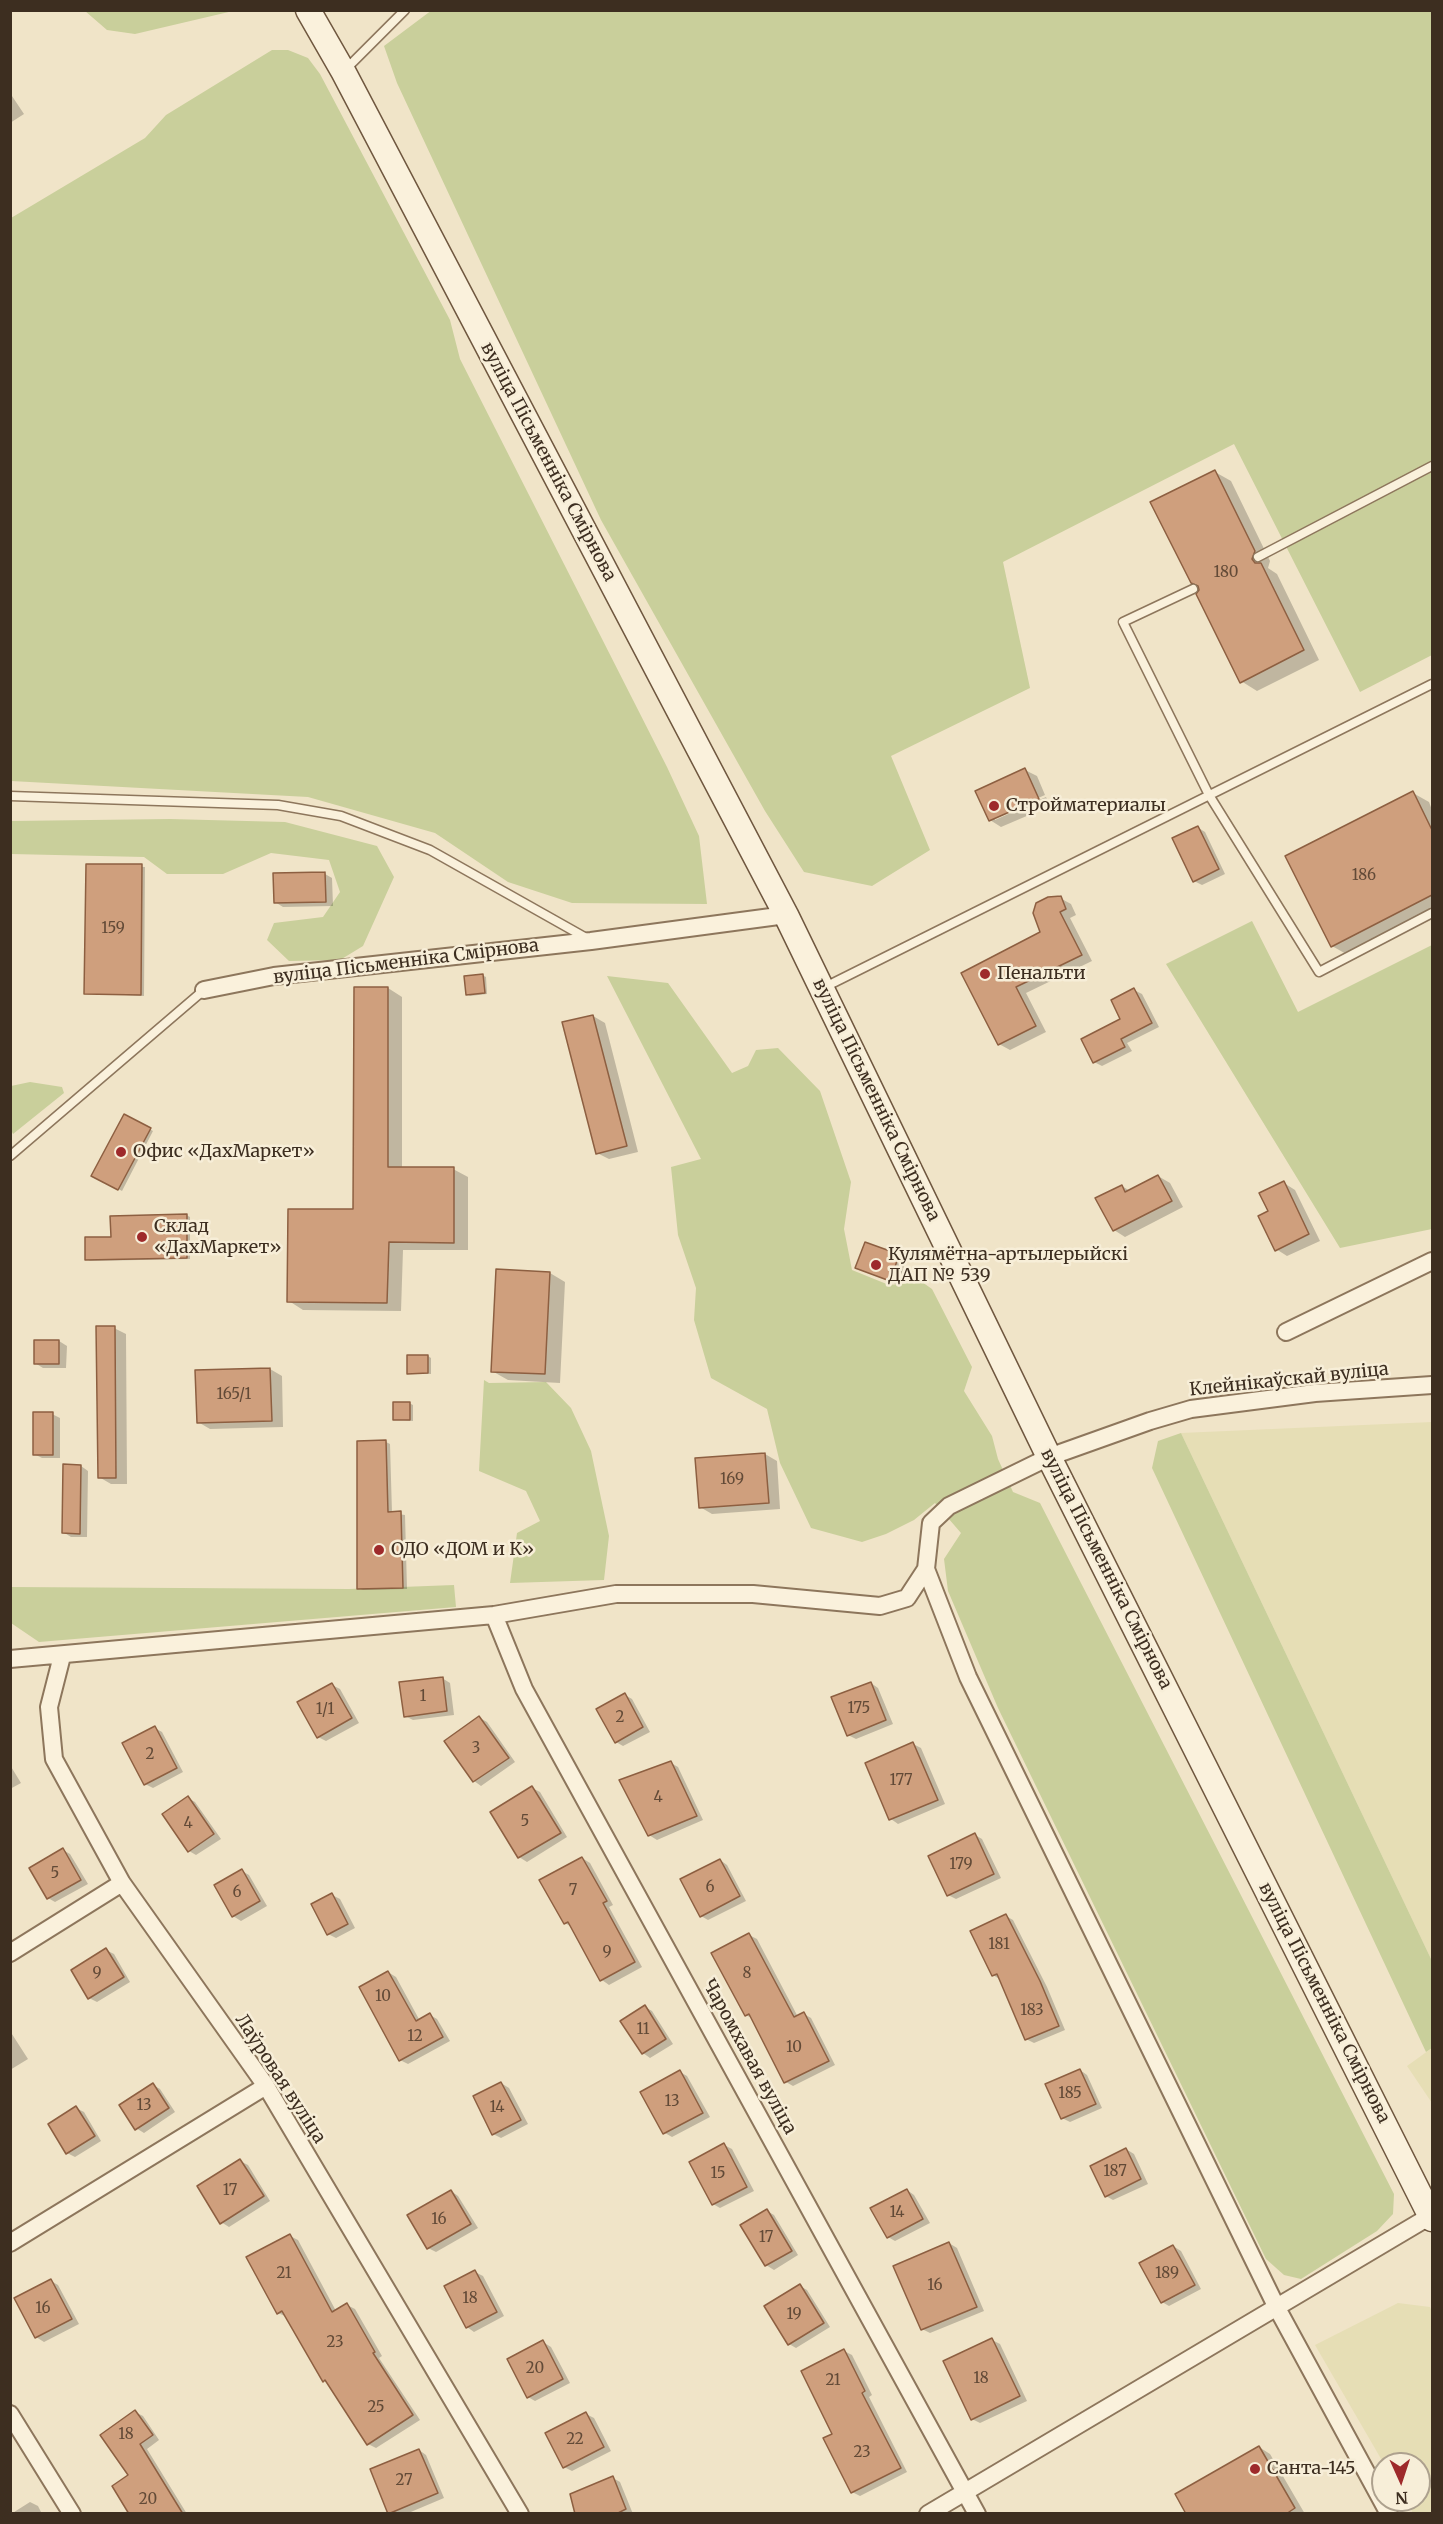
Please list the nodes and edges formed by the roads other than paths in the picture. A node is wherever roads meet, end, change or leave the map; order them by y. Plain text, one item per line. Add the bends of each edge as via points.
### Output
1 (308, 10) edge
2 (405, 10) edge
3 (343, 71) junction
4 (1432, 466) edge
5 (1258, 557) dead end
6 (1193, 589) dead end
7 (1432, 684) edge
8 (1209, 795) junction
9 (10, 796) edge
10 (1432, 914) edge
11 (786, 915) junction
12 (591, 941) junction
13 (822, 989) junction
14 (204, 990) joint
15 (10, 1156) edge
16 (1432, 1261) edge
17 (1286, 1332) dead end
18 (1432, 1385) edge
19 (1049, 1457) junction
20 (926, 1569) junction
21 (494, 1615) junction
22 (62, 1656) junction
23 (10, 1659) edge
24 (122, 1883) junction
25 (10, 1953) edge
26 (266, 2086) junction
27 (1432, 2216) edge
28 (10, 2243) edge
29 (1277, 2308) junction
30 (10, 2414) edge
31 (965, 2492) junction
32 (72, 2514) edge
33 (520, 2514) edge
34 (928, 2514) edge
35 (977, 2514) edge
36 (1389, 2514) edge

1 - 3 main road, вуліца Пісьменніка Смірнова
2 - 3 lane
3 - 11 main road, вуліца Пісьменніка Смірнова
4 - 5 lane
6 - 8 lane via 1123,622
7 - 8 lane
8 - 10 lane via 1319,972
8 - 13 lane
9 - 12 lane via 278,805 341,816 430,850
11 - 12 street, вуліца Пісьменніка Смірнова
11 - 13 main road, вуліца Пісьменніка Смірнова
12 - 14 street, вуліца Пісьменніка Смірнова via 274,976
13 - 19 main road, вуліца Пісьменніка Смірнова
14 - 15 lane
16 - 17 street
18 - 19 street, Клейнікаўскай вуліца via 1315,1393 1191,1409
19 - 20 street, Клейнікаўскай вуліца via 950,1506 931,1523
19 - 27 main road, вуліца Пісьменніка Смірнова
20 - 21 street via 907,1598 880,1606 753,1594 616,1594
20 - 29 street via 968,1677
21 - 22 street
21 - 31 street, Чаромхавая вуліца via 524,1689
22 - 23 street
22 - 24 street, Лаўровая вуліца via 49,1707 54,1759
24 - 25 street
24 - 26 street, Лаўровая вуліца
26 - 28 street
26 - 33 street, Лаўровая вуліца
27 - 29 street
29 - 31 street
29 - 36 street
30 - 32 street
31 - 34 street
31 - 35 street, Чаромхавая вуліца

